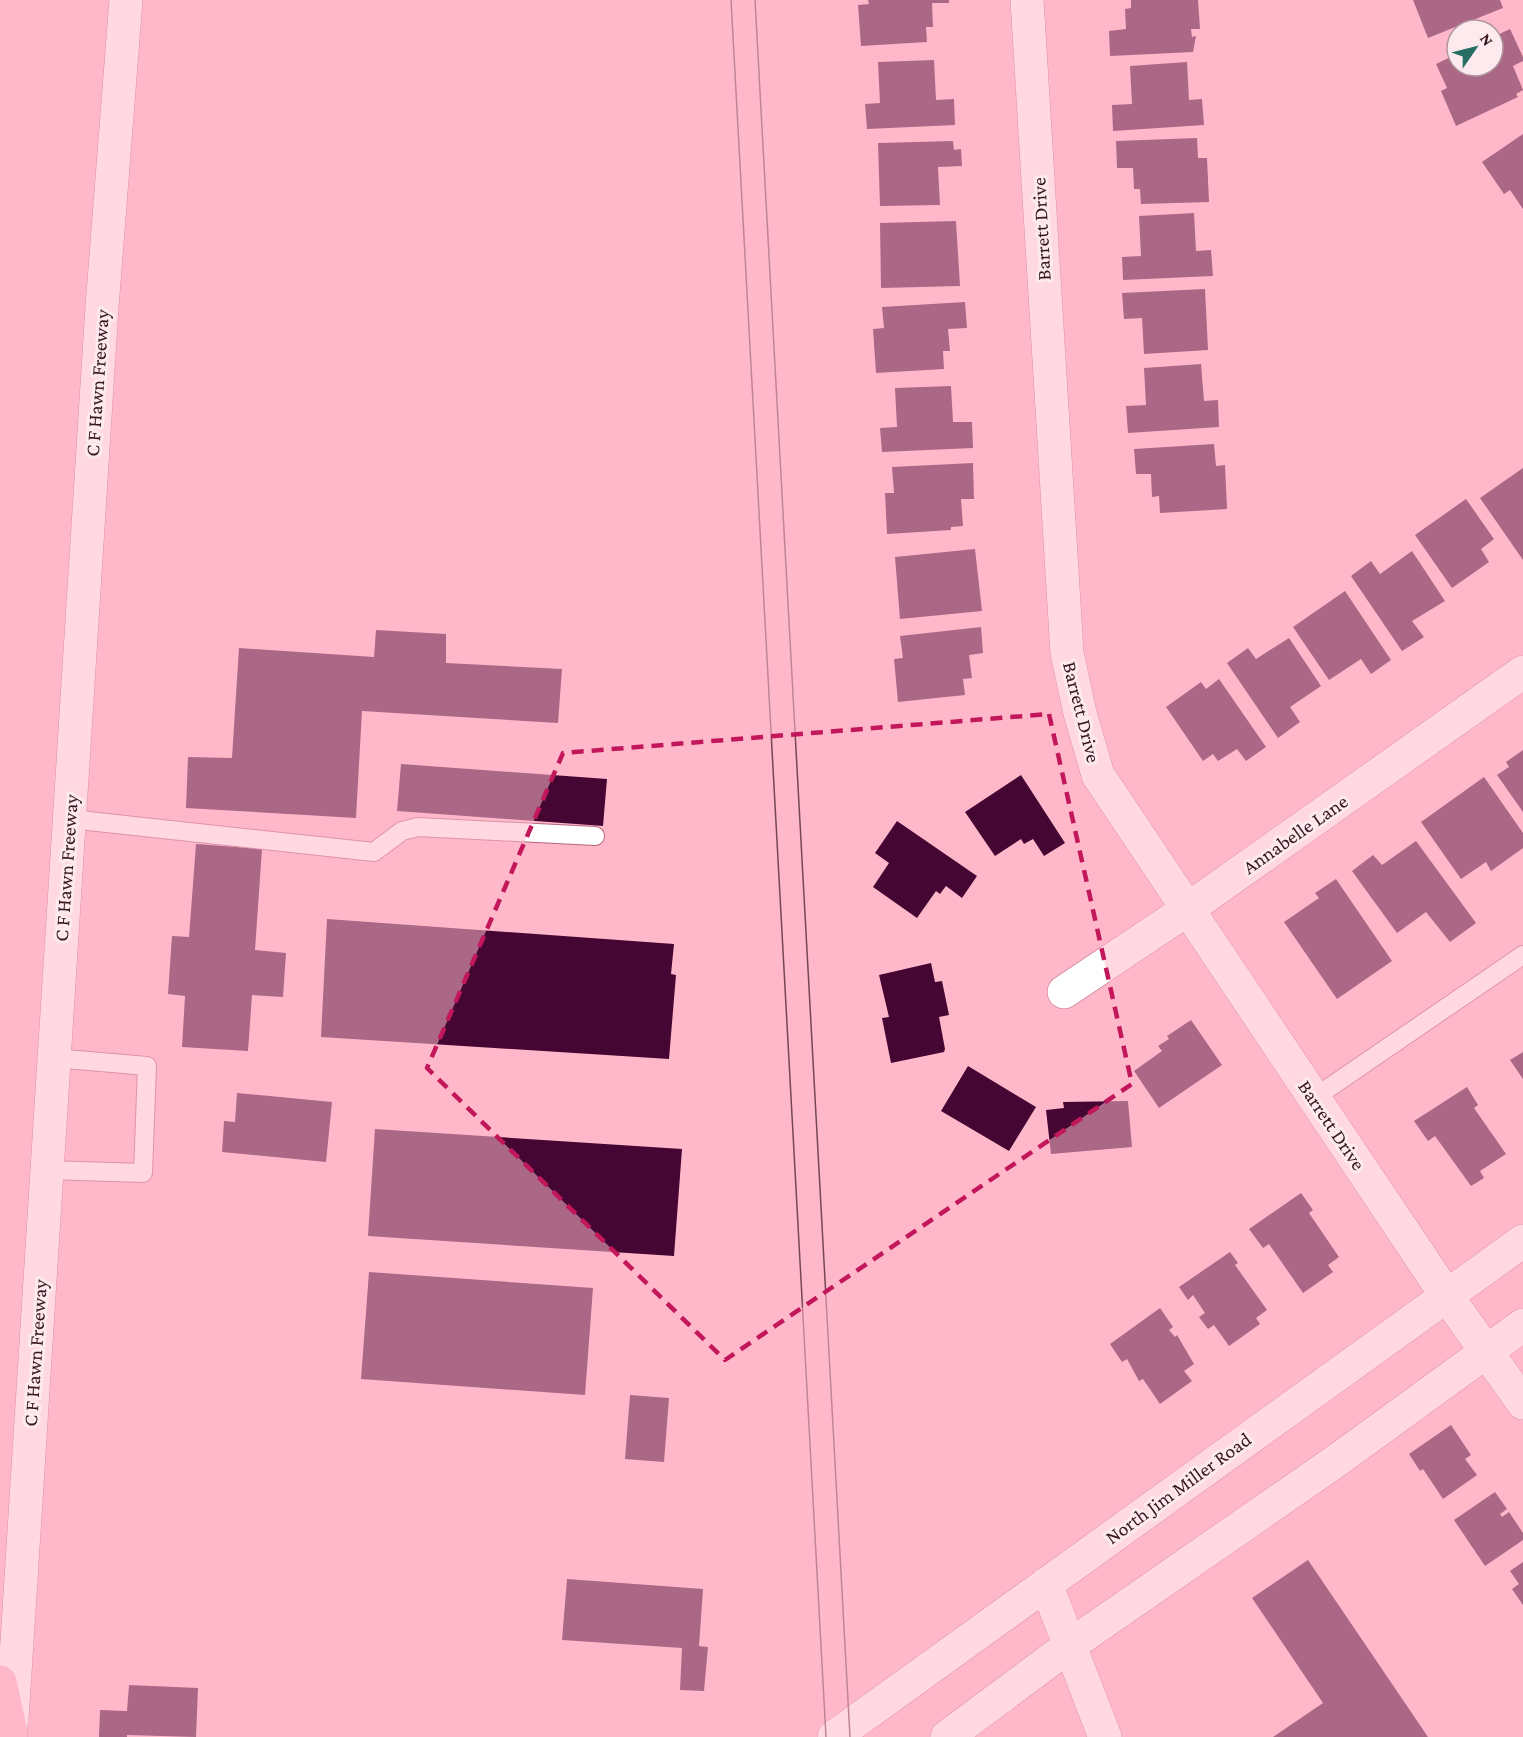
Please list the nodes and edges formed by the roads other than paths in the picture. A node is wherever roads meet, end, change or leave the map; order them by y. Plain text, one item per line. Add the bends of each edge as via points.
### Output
1 (126, 0) edge
2 (1027, 0) edge
3 (1523, 672) edge
4 (70, 819) junction
5 (595, 836) dead end
6 (1188, 909) junction
7 (1523, 955) edge
8 (1064, 992) dead end
9 (54, 1058) junction
10 (1314, 1098) junction
11 (47, 1170) junction
12 (1523, 1241) edge
13 (1446, 1295) junction
14 (1523, 1325) edge
15 (1486, 1351) junction
16 (1523, 1403) edge
17 (1046, 1584) junction
18 (1069, 1646) junction
19 (0, 1682) edge
20 (11, 1735) edge
21 (834, 1737) edge
22 (947, 1737) edge
23 (1105, 1737) edge

1 - 4 main road, C F Hawn Freeway via 102,307
2 - 6 main road, Barrett Drive via 1067,652 1098,775
3 - 6 main road, Annabelle Lane
4 - 5 lane via 374,852 402,831 418,827
4 - 9 main road, C F Hawn Freeway
6 - 8 main road, Annabelle Lane
6 - 10 main road, Barrett Drive
7 - 10 lane
9 - 11 main road, C F Hawn Freeway
9 - 11 lane via 147,1066 143,1173
10 - 13 main road, Barrett Drive
11 - 20 main road, C F Hawn Freeway
12 - 13 main road, North Jim Miller Road
13 - 15 main road, Barrett Drive
13 - 17 main road, North Jim Miller Road
14 - 15 main road
15 - 16 main road, Barrett Drive
15 - 18 main road via 1336,1461
17 - 18 main road
17 - 21 main road, North Jim Miller Road
18 - 22 main road
18 - 23 main road
19 - 20 highway

